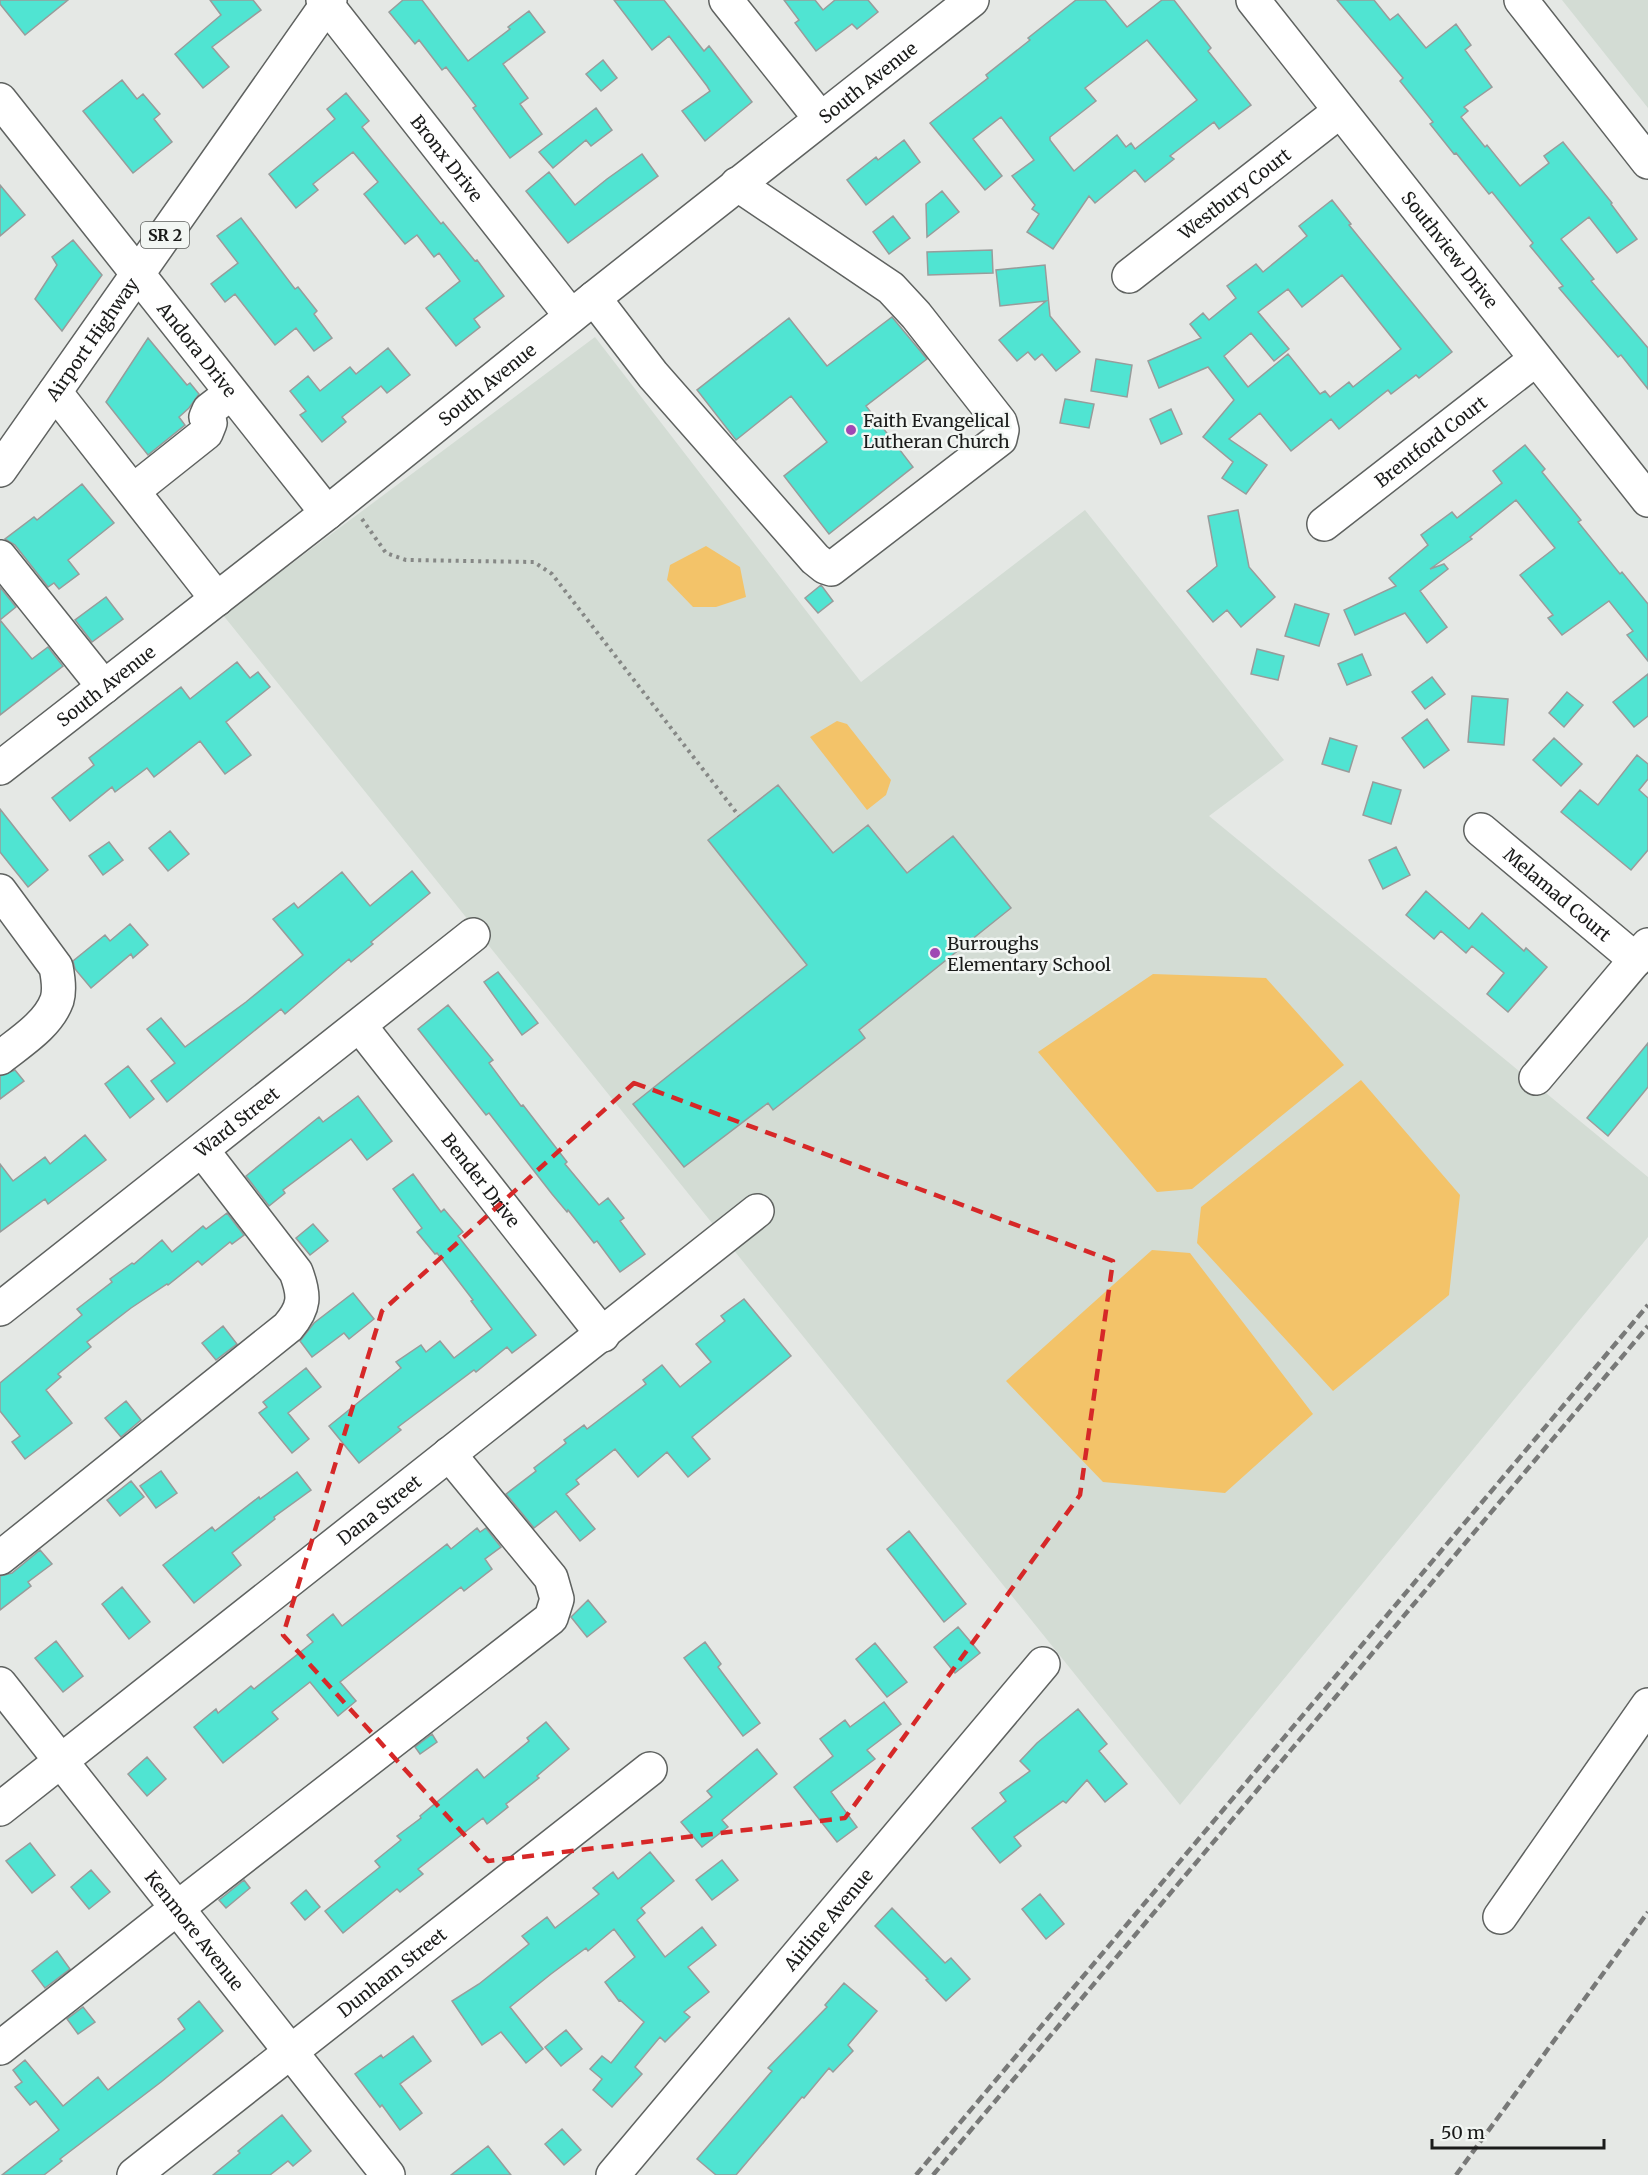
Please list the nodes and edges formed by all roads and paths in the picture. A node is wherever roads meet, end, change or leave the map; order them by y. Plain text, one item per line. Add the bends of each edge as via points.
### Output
1 (726, 0) edge
2 (972, 0) edge
3 (1253, 0) edge
4 (1521, 0) edge
5 (327, 1) edge
6 (0, 100) edge
7 (1340, 111) junction
8 (820, 118) junction
9 (1648, 162) edge
10 (737, 184) junction
11 (136, 275) junction
12 (1129, 276) dead end
13 (583, 307) junction
14 (1536, 360) junction
15 (55, 392) junction
16 (231, 393) junction
17 (0, 470) edge
18 (133, 491) junction
19 (1648, 500) edge
20 (336, 506) junction
21 (1324, 524) dead end
22 (0, 557) edge
23 (217, 599) junction
24 (104, 687) junction
25 (0, 768) edge
26 (739, 816) dead end
27 (1480, 830) dead end
28 (0, 891) edge
29 (473, 935) dead end
30 (1642, 953) edge
31 (360, 1026) junction
32 (0, 1058) edge
33 (1536, 1078) dead end
34 (202, 1150) junction
35 (757, 1211) dead end
36 (0, 1309) edge
37 (603, 1335) junction
38 (449, 1454) junction
39 (0, 1558) edge
40 (1043, 1664) dead end
41 (0, 1684) edge
42 (1648, 1705) edge
43 (61, 1761) junction
44 (650, 1769) dead end
45 (0, 1809) edge
46 (176, 1908) junction
47 (1500, 1917) dead end
48 (0, 2048) edge
49 (291, 2052) junction
50 (134, 2175) edge
51 (388, 2175) edge
52 (613, 2175) edge

1 - 8 street
2 - 8 street, South Avenue
3 - 7 street, Southview Drive
4 - 9 street
5 - 11 street, Airport Highway / SR 2
5 - 13 street, Bronx Drive
6 - 11 street, Andora Drive
7 - 12 street, Westbury Court
7 - 14 street, Southview Drive
8 - 10 street, South Avenue
10 - 13 street, South Avenue
10 - 13 street, Bronx Drive via 891,288 1000,422 1000,439 831,568 825,567 653,375
11 - 15 street, Airport Highway / SR 2
11 - 16 street, Andora Drive
13 - 20 street, South Avenue
14 - 19 street, Southview Drive
14 - 21 street, Brentford Court
15 - 17 street, Airport Highway / SR 2
15 - 18 street
16 - 18 street via 208,410 206,417 210,423 206,433
16 - 20 street, Andora Drive
18 - 23 street
20 - 23 street, South Avenue
20 - 26 path via 386,553 406,560 534,562 552,574
22 - 24 street
23 - 24 street, South Avenue
24 - 25 street, South Avenue
27 - 30 street, Melamad Court
28 - 32 street via 56,967 58,999 33,1032
29 - 31 street, Ward Street
30 - 33 street
31 - 34 street, Ward Street
31 - 37 street, Bender Drive
34 - 36 street, Ward Street
34 - 39 street via 296,1272 303,1299 298,1315
35 - 37 street, Dana Street
37 - 38 street, Dana Street
38 - 43 street, Dana Street
38 - 46 street via 551,1578 557,1599 551,1618
40 - 52 street, Airline Avenue
41 - 43 street, Kenmore Avenue
42 - 47 street
43 - 45 street, Dana Street
43 - 46 street, Kenmore Avenue
44 - 49 street, Dunham Street
46 - 48 street
46 - 49 street, Kenmore Avenue
49 - 50 street, Dunham Street
49 - 51 street, Kenmore Avenue

